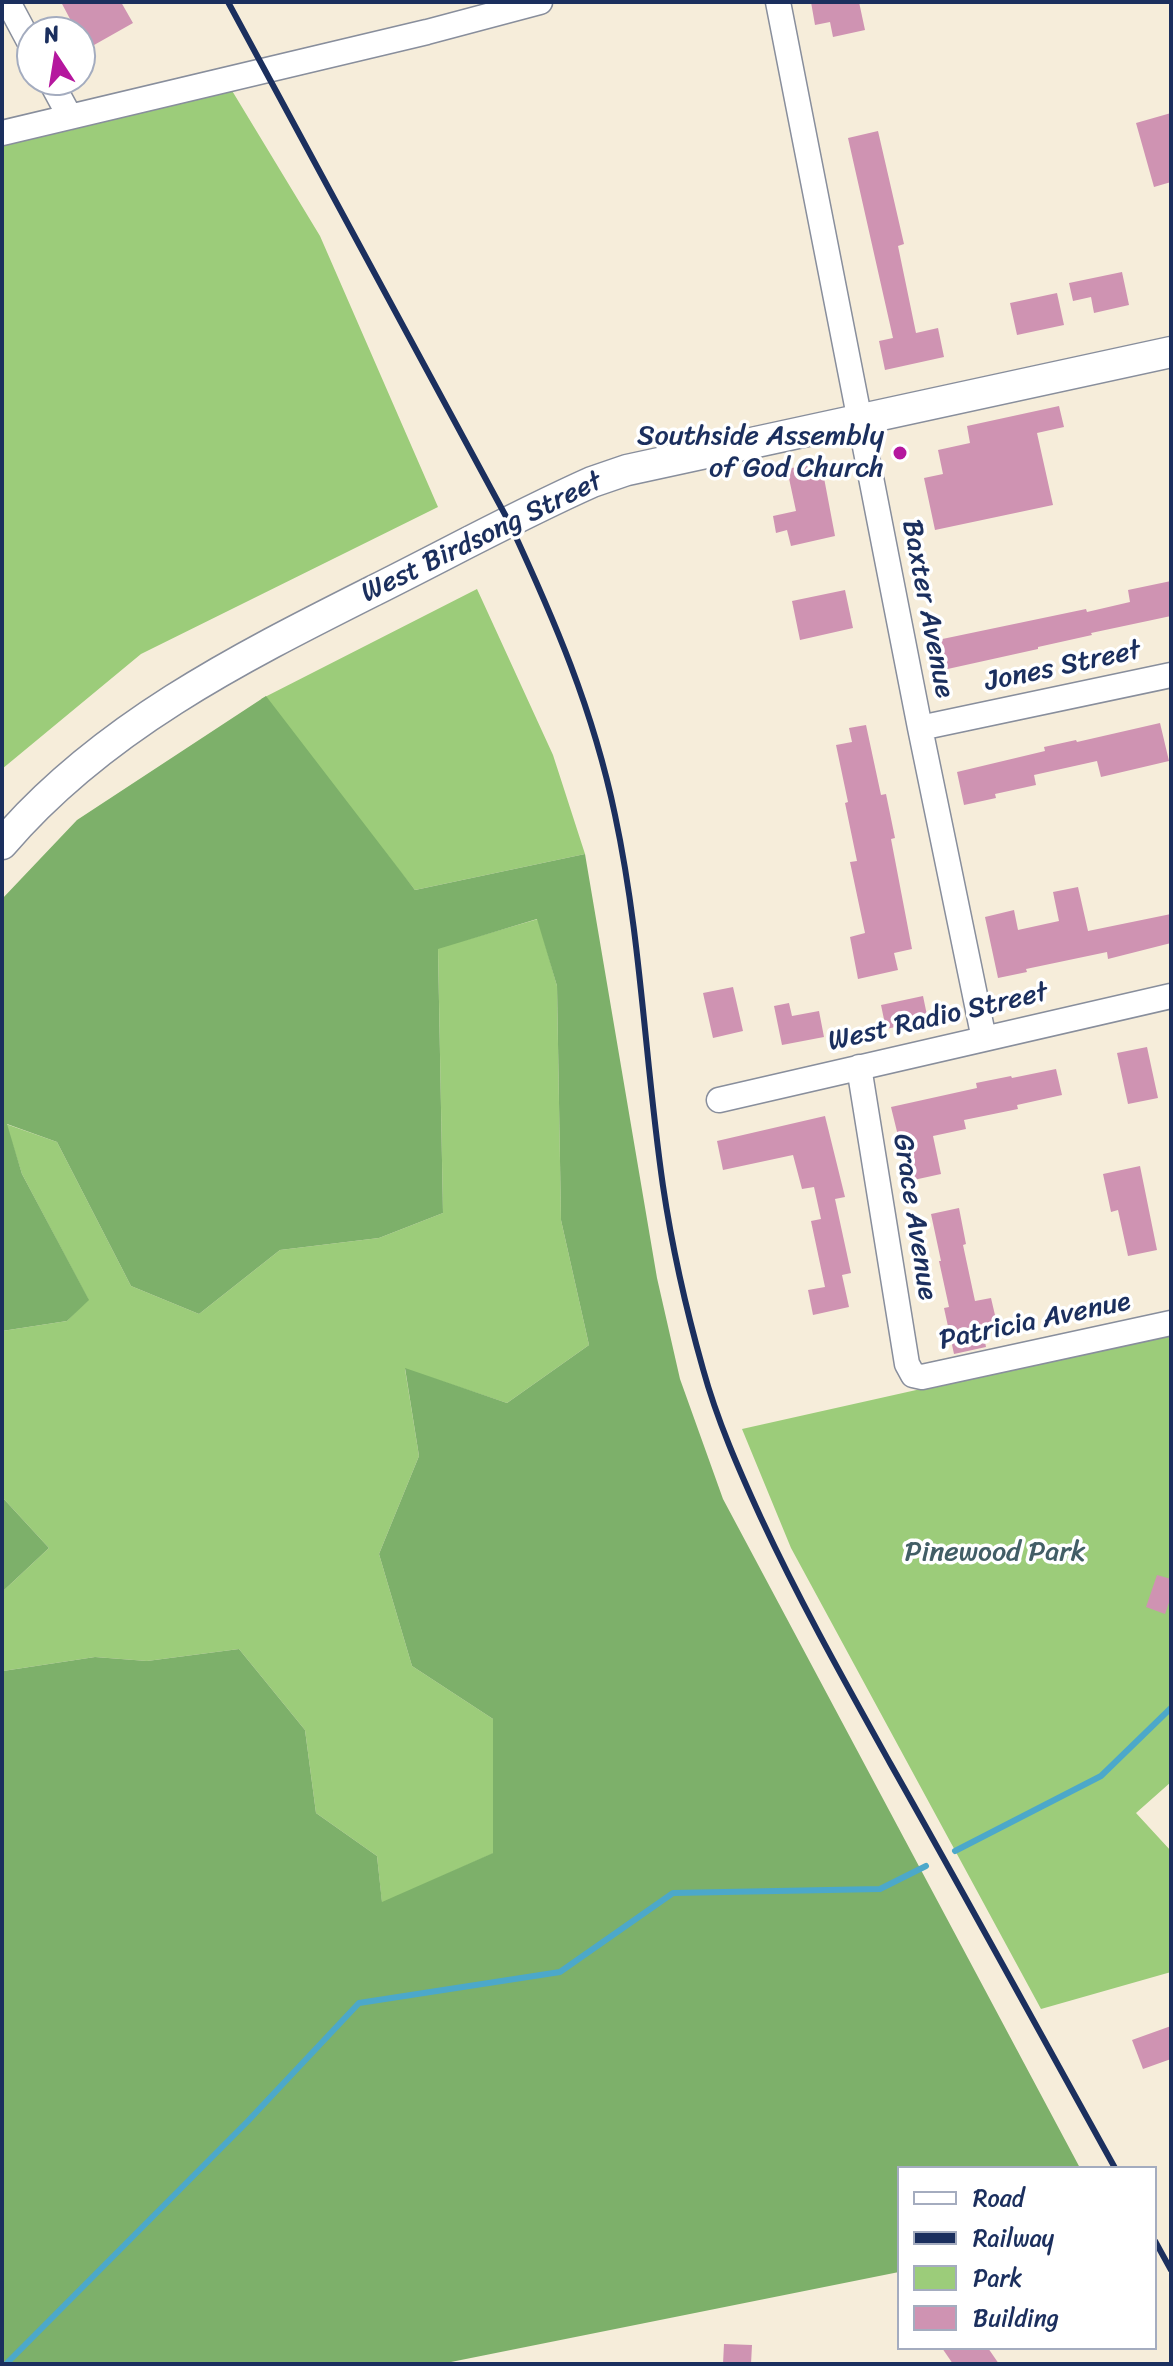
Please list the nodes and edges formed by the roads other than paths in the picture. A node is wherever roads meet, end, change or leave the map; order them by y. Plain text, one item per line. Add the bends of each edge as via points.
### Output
1 (540, 2) edge
2 (778, 2) edge
3 (59, 96) edge
4 (70, 117) junction
5 (2, 133) edge
6 (1171, 352) edge
7 (860, 421) junction
8 (1171, 675) edge
9 (920, 728) junction
10 (2, 844) edge
11 (1170, 1002) edge
12 (984, 1039) junction
13 (859, 1067) junction
14 (719, 1100) dead end
15 (1171, 1323) edge
16 (913, 1375) joint

1 - 4 street
2 - 7 street, Baxter Avenue
3 - 4 street
4 - 5 street
6 - 7 street, West Birdsong Street
7 - 9 street, Baxter Avenue
7 - 10 street, West Birdsong Street via 627,470 580,487 193,686 82,765
8 - 9 street, Jones Street
9 - 12 street, Baxter Avenue
11 - 12 street, West Radio Street
12 - 13 street, West Radio Street
13 - 14 street, West Radio Street
13 - 16 street, Grace Avenue via 907,1364
15 - 16 street, Patricia Avenue

